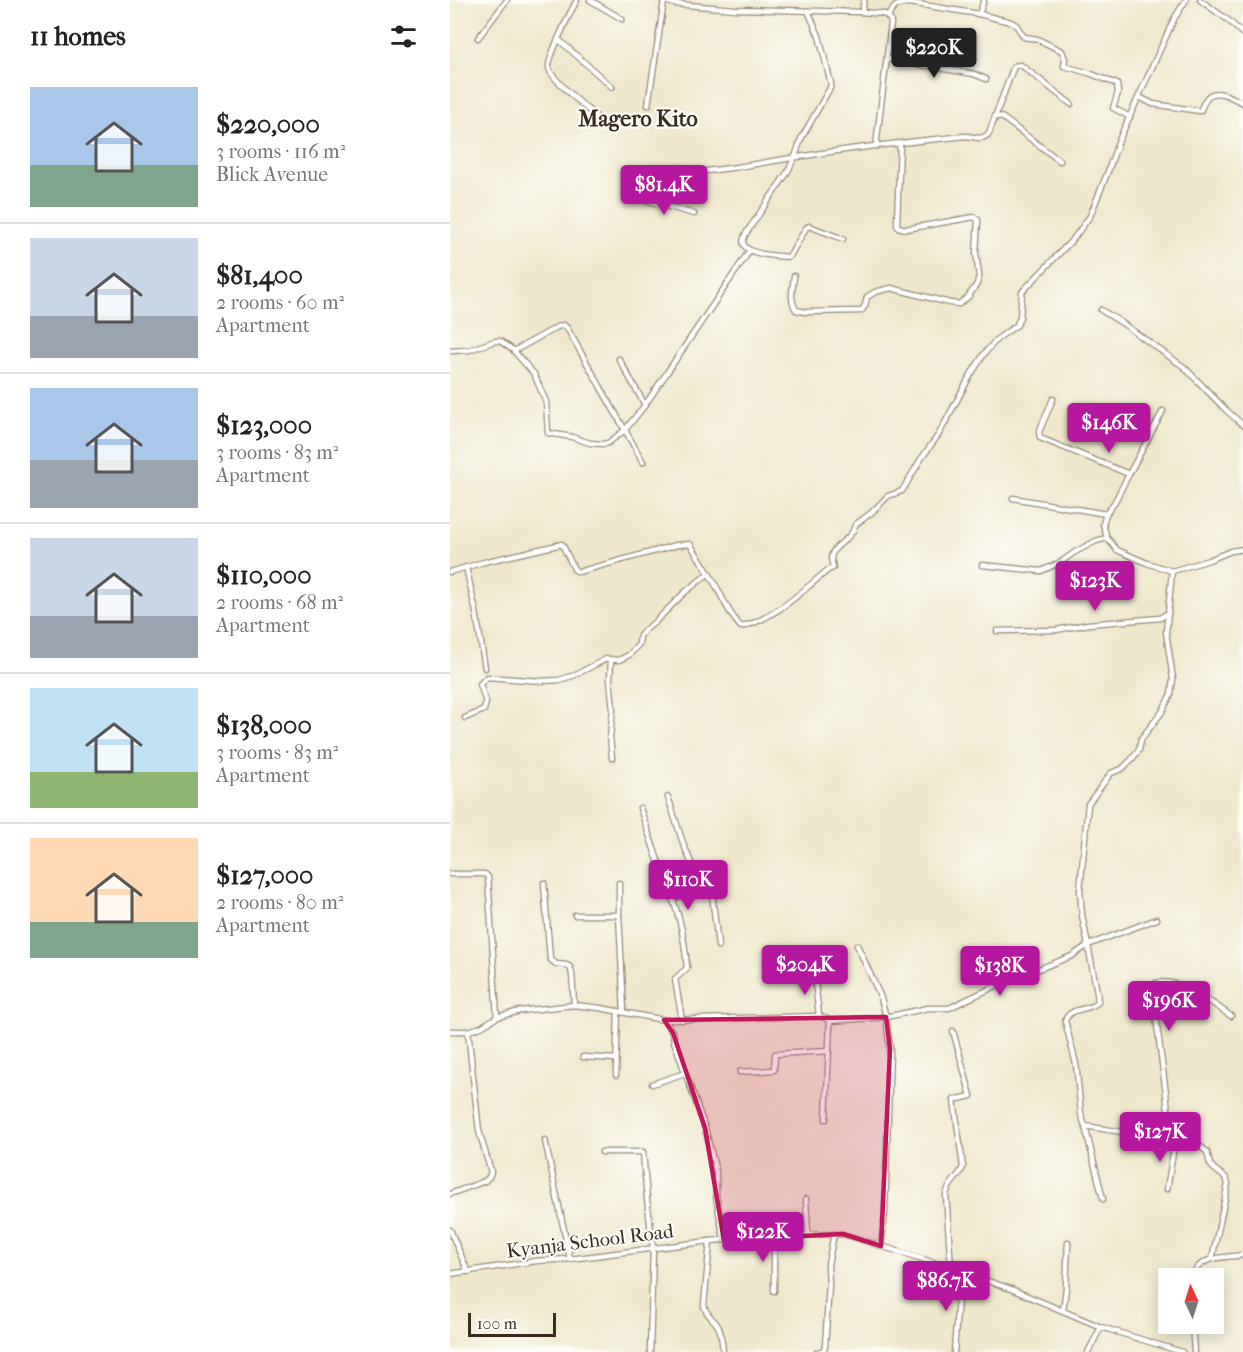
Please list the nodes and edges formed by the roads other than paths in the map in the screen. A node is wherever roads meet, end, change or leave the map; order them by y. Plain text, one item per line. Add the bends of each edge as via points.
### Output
1 (507, 0) edge
2 (577, 0) edge
3 (590, 0) edge
4 (864, 0) edge
5 (984, 0) edge
6 (1186, 0) edge
7 (1200, 0) edge
8 (663, 1) edge
9 (922, 2) edge
10 (808, 11) junction
11 (862, 12) junction
12 (980, 14) junction
13 (888, 16) junction
14 (622, 19) dead end
15 (1243, 34) edge
16 (478, 38) dead end
17 (559, 40) junction
18 (887, 59) junction
19 (986, 79) dead end
20 (612, 87) dead end
21 (1138, 97) junction
22 (1243, 103) edge
23 (1071, 104) dead end
24 (648, 105) dead end
25 (995, 116) junction
26 (1130, 117) junction
27 (608, 127) dead end
28 (900, 144) junction
29 (876, 146) junction
30 (795, 157) junction
31 (1060, 161) dead end
32 (639, 198) dead end
33 (668, 206) junction
34 (694, 214) dead end
35 (843, 239) dead end
36 (750, 250) junction
37 (794, 276) dead end
38 (1101, 310) dead end
39 (450, 351) edge
40 (514, 351) junction
41 (619, 359) dead end
42 (1053, 399) dead end
43 (645, 405) junction
44 (1163, 411) dead end
45 (1243, 425) edge
46 (625, 430) junction
47 (643, 462) dead end
48 (1129, 474) junction
49 (1013, 498) dead end
50 (1106, 514) junction
51 (1107, 538) junction
52 (1243, 549) edge
53 (982, 565) dead end
54 (466, 567) junction
55 (1172, 571) junction
56 (450, 572) edge
57 (709, 573) junction
58 (1168, 613) junction
59 (997, 631) dead end
60 (611, 659) junction
61 (485, 668) dead end
62 (465, 718) dead end
63 (612, 758) dead end
64 (668, 796) dead end
65 (640, 808) dead end
66 (450, 874) edge
67 (720, 875) dead end
68 (544, 883) dead end
69 (619, 883) dead end
70 (709, 884) junction
71 (701, 887) junction
72 (673, 899) junction
73 (575, 915) dead end
74 (619, 915) junction
75 (1157, 919) dead end
76 (857, 945) dead end
77 (1088, 945) junction
78 (718, 946) dead end
79 (814, 973) dead end
80 (574, 1005) junction
81 (621, 1011) junction
82 (819, 1016) junction
83 (1231, 1016) dead end
84 (497, 1017) junction
85 (886, 1017) junction
86 (664, 1020) junction
87 (682, 1020) junction
88 (830, 1021) junction
89 (450, 1031) edge
90 (468, 1031) junction
91 (953, 1031) dead end
92 (829, 1051) junction
93 (583, 1057) dead end
94 (616, 1059) junction
95 (740, 1072) dead end
96 (685, 1073) junction
97 (616, 1075) dead end
98 (652, 1084) dead end
99 (826, 1119) dead end
100 (1085, 1126) junction
101 (545, 1140) dead end
102 (1174, 1140) junction
103 (602, 1152) dead end
104 (1167, 1189) dead end
105 (450, 1194) edge
106 (806, 1199) dead end
107 (1103, 1199) dead end
108 (450, 1230) edge
109 (808, 1234) junction
110 (834, 1234) junction
111 (774, 1236) junction
112 (724, 1240) junction
113 (710, 1241) junction
114 (1068, 1242) dead end
115 (881, 1246) junction
116 (653, 1248) junction
117 (1243, 1255) edge
118 (570, 1258) junction
119 (1212, 1259) junction
120 (951, 1268) junction
121 (1197, 1268) edge
122 (960, 1271) junction
123 (468, 1272) junction
124 (450, 1275) edge
125 (774, 1291) dead end
126 (1063, 1311) junction
127 (1101, 1328) junction
128 (1193, 1334) edge
129 (650, 1352) edge
130 (723, 1352) edge
131 (817, 1352) edge
132 (954, 1352) edge
133 (1088, 1352) edge
134 (1182, 1352) edge
135 (1194, 1352) edge

1 - 16 street
2 - 17 street
3 - 14 street
4 - 11 street
5 - 12 street
6 - 21 street
7 - 15 street
8 - 10 street via 735,9
8 - 24 street
9 - 12 street
9 - 13 street via 902,3
10 - 11 street
10 - 30 street via 831,84
11 - 13 street
12 - 26 street via 1011,22 1024,37 1062,51 1064,66 1117,84 1113,108
13 - 18 street via 891,30
17 - 20 street
17 - 27 street via 549,62 551,74
18 - 19 street
18 - 29 street
21 - 22 street via 1153,104 1200,111 1212,93
21 - 26 street
23 - 25 street via 1016,65
25 - 28 street via 985,137
25 - 31 street
26 - 57 street via 1090,216 1022,292 1017,325 984,354 902,491 888,496 855,525 854,533 831,557 833,568 774,613 741,627 732,618
28 - 29 street
28 - 37 street via 898,227 906,229 974,217 978,220 978,284 968,297 959,304 950,303 891,288 867,297 861,311 806,312 796,310 792,304
29 - 30 street
30 - 33 street via 668,178 664,185
30 - 36 street via 745,235 743,242
32 - 33 street
33 - 34 street
35 - 36 street via 809,226 790,256
36 - 43 street
38 - 45 street via 1184,367
39 - 40 street via 500,341
40 - 46 street via 540,385 546,402 548,433 600,444 608,443
40 - 46 street via 564,325
41 - 43 street
42 - 48 street via 1040,438
43 - 46 street
44 - 48 street
46 - 47 street
48 - 50 street
49 - 50 street
50 - 51 street via 1103,524
51 - 53 street via 1041,571
51 - 55 street via 1117,550
52 - 55 street
54 - 56 street
54 - 57 street via 561,544 578,572 690,544
54 - 61 street
55 - 58 street
57 - 60 street via 645,630 629,655
58 - 59 street via 1160,618 1056,630
58 - 77 street via 1171,694 1141,739 1139,750 1122,769 1111,773 1088,804 1080,890
60 - 62 street via 559,680 487,677 480,684 486,702 484,710
60 - 63 street
64 - 71 street
65 - 72 street
66 - 84 street via 488,877
67 - 70 street
68 - 80 street via 550,959 570,967
69 - 74 street
70 - 71 street
70 - 78 street
71 - 72 street
72 - 87 street via 687,965 675,979
73 - 74 street
74 - 81 street
75 - 77 street
76 - 85 street
77 - 85 street via 1072,956 949,1008 927,1008
77 - 100 street via 1098,1002 1072,1012 1065,1021
79 - 82 street
80 - 81 street
80 - 84 street
81 - 86 street
81 - 94 street
82 - 87 street
82 - 88 street
83 - 102 street via 1194,991 1171,982 1154,986 1155,1017
84 - 90 street
85 - 88 street
85 - 115 street via 890,1049
86 - 87 street
86 - 96 street via 673,1033
88 - 92 street
89 - 90 street
90 - 105 street via 479,1131 491,1172 484,1181
91 - 120 street via 971,1096 954,1100 963,1167 946,1195
92 - 95 street via 775,1054 774,1070
92 - 99 street
93 - 94 street
94 - 97 street
96 - 98 street
96 - 112 street via 716,1172
100 - 102 street
100 - 107 street
101 - 118 street
102 - 104 street
102 - 119 street via 1201,1147 1213,1168 1227,1181
103 - 116 street via 643,1152
106 - 109 street
108 - 123 street
109 - 110 street, Kyanja School Road
109 - 111 street, Kyanja School Road
110 - 115 street, Kyanja School Road
110 - 131 street via 828,1264 825,1347
111 - 112 street, Kyanja School Road
111 - 125 street
112 - 113 street, Kyanja School Road
113 - 116 street, Kyanja School Road
113 - 130 street via 704,1310 721,1332
114 - 126 street
115 - 120 street, Kyanja School Road
116 - 118 street, Kyanja School Road
116 - 129 street
117 - 119 street
118 - 123 street, Kyanja School Road
119 - 121 street
120 - 122 street, Kyanja School Road
122 - 126 street, Kyanja School Road
122 - 132 street
123 - 124 street, Kyanja School Road
126 - 127 street, Kyanja School Road
127 - 133 street
127 - 134 street, Kyanja School Road
128 - 135 street

